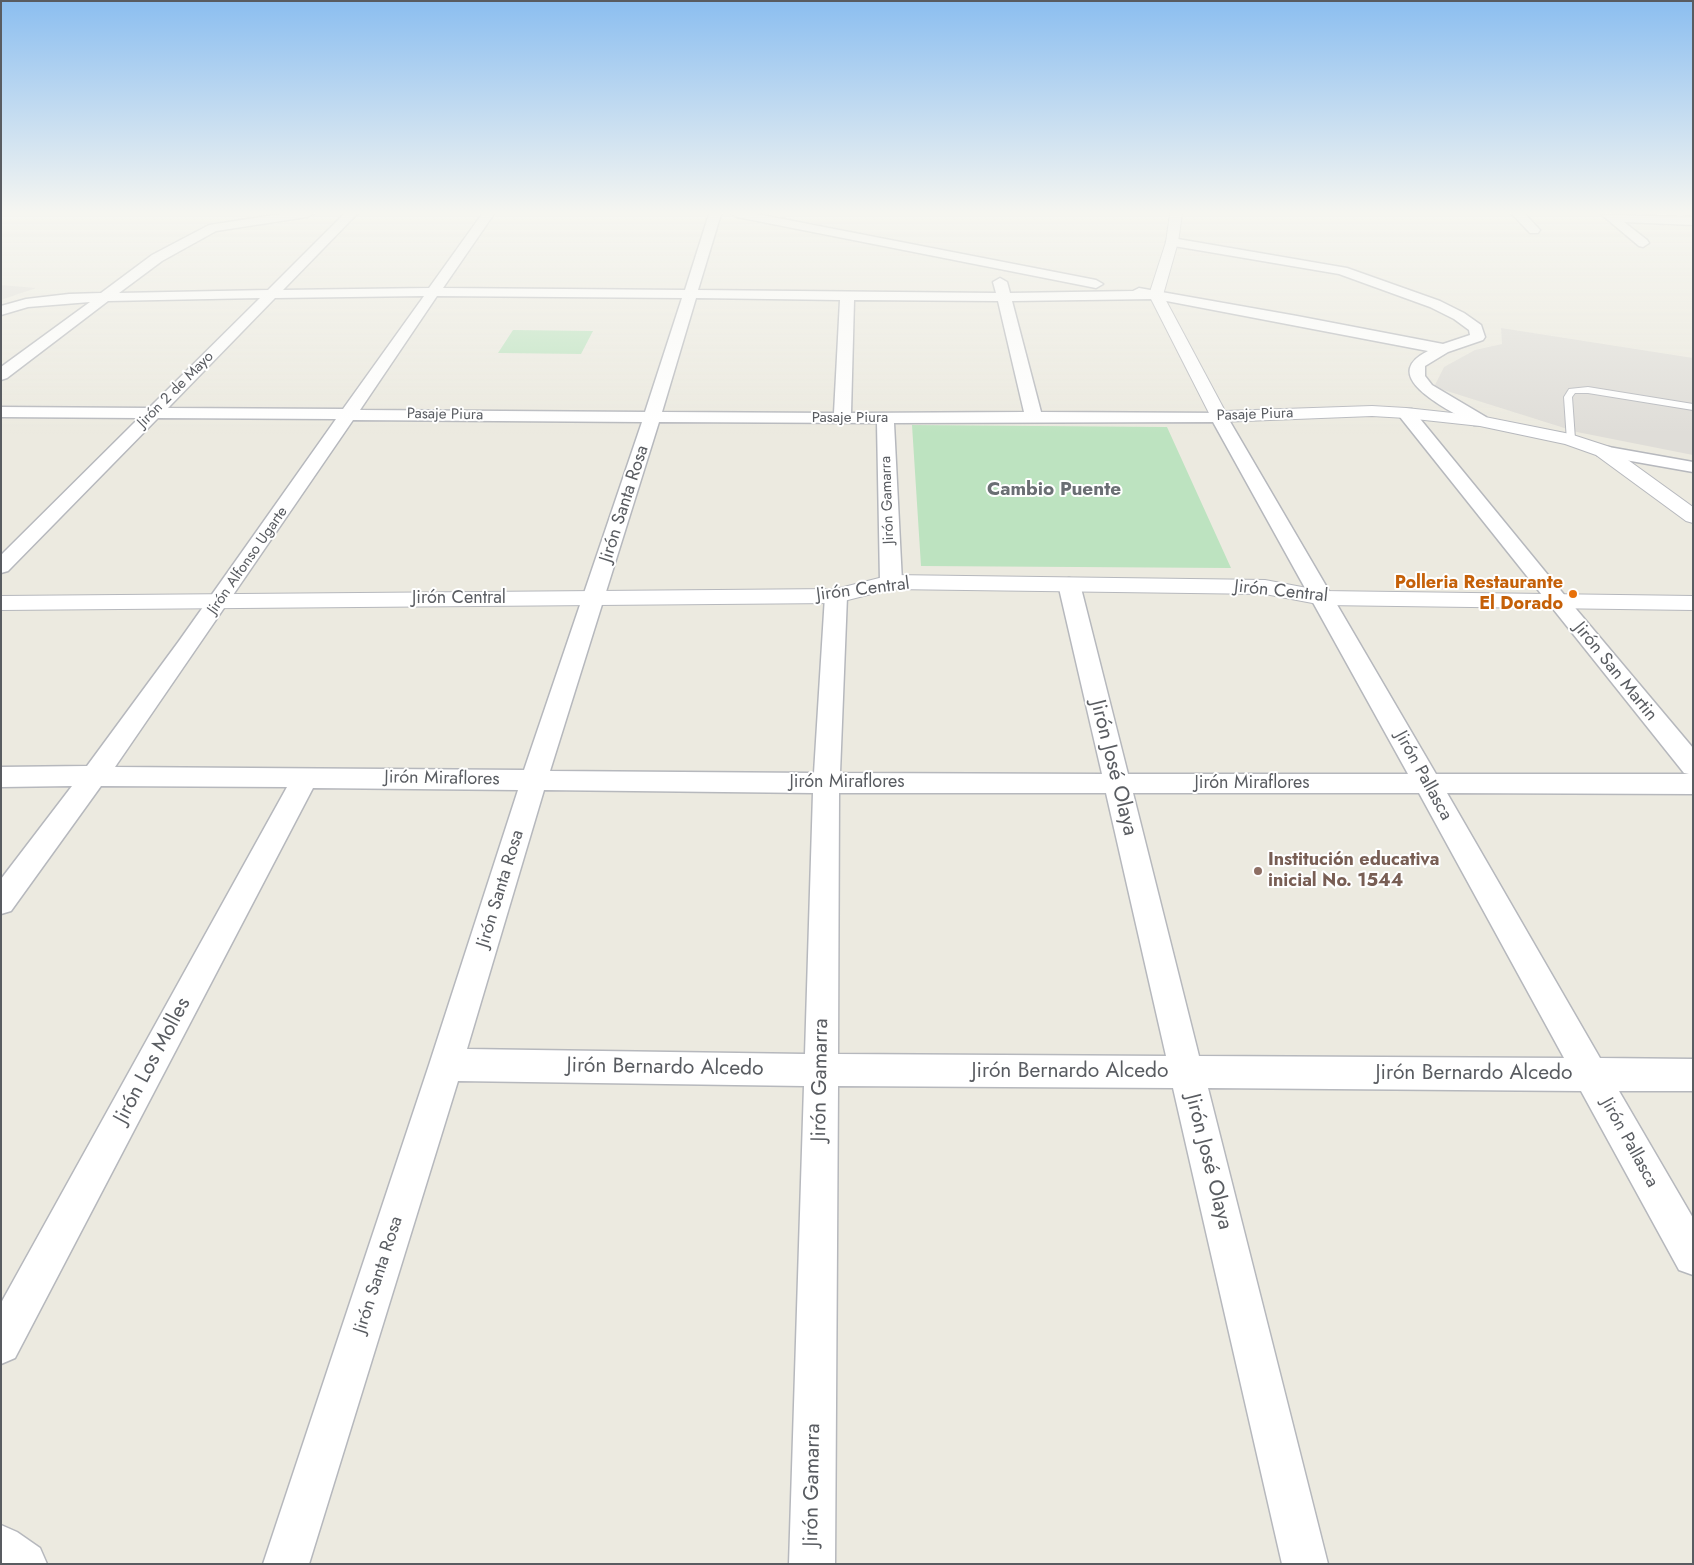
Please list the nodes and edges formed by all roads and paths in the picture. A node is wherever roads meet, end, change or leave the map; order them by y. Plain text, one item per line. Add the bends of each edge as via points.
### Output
1 (118, 287) edge
2 (281, 287) edge
3 (437, 287) edge
4 (693, 287) edge
5 (1001, 287) edge
6 (1112, 287) edge
7 (1158, 287) edge
8 (1387, 287) edge
9 (433, 292) junction
10 (274, 294) junction
11 (691, 294) junction
12 (1156, 295) junction
13 (848, 296) junction
14 (104, 297) junction
15 (1003, 297) junction
16 (1, 311) edge
17 (1443, 349) junction
18 (1, 375) edge
19 (1693, 407) edge
20 (1, 412) edge
21 (152, 413) junction
22 (1406, 413) junction
23 (349, 414) junction
24 (652, 417) junction
25 (1034, 417) junction
26 (1219, 417) junction
27 (842, 418) junction
28 (885, 418) junction
29 (1480, 421) junction
30 (1570, 440) junction
31 (1603, 451) junction
32 (1693, 467) edge
33 (1693, 517) edge
34 (1, 567) edge
35 (891, 582) junction
36 (1069, 584) junction
37 (836, 596) junction
38 (594, 598) junction
39 (1323, 598) junction
40 (220, 601) junction
41 (1558, 602) junction
42 (1, 603) edge
43 (1693, 603) edge
44 (1693, 766) edge
45 (96, 776) junction
46 (1, 777) edge
47 (305, 778) junction
48 (534, 780) junction
49 (826, 783) junction
50 (1117, 784) junction
51 (1693, 784) edge
52 (1427, 785) junction
53 (1, 902) edge
54 (446, 1064) junction
55 (821, 1070) junction
56 (1187, 1072) junction
57 (1591, 1075) junction
58 (1693, 1075) edge
59 (1693, 1256) edge
60 (1, 1344) edge
61 (1, 1548) edge
62 (24, 1564) edge
63 (286, 1564) edge
64 (812, 1564) edge
65 (1305, 1564) edge

1 - 14 street
2 - 10 street, Jirón 2 de Mayo
3 - 9 street, Jirón Alfonso Ugarte
4 - 11 street, Jirón Santa Rosa
5 - 15 street
6 - 12 street
7 - 12 street
8 - 17 street via 1435,304 1476,328 1478,336
9 - 10 street
9 - 11 street
9 - 23 street, Jirón Alfonso Ugarte
10 - 14 street
10 - 21 street, Jirón 2 de Mayo
11 - 13 street
11 - 24 street, Jirón Santa Rosa
12 - 15 street
12 - 17 street
12 - 26 street, Jirón Pallasca
13 - 15 street
13 - 27 street
14 - 16 street via 48,299
14 - 18 street
15 - 25 street
17 - 29 street via 1417,365 1417,376 1426,388
19 - 30 lane via 1588,390 1572,391 1568,397
20 - 21 street, Pasaje Piura
21 - 23 street, Pasaje Piura
21 - 34 street, Jirón 2 de Mayo
22 - 26 street, Pasaje Piura via 1353,411
22 - 29 street, Pasaje Piura
22 - 41 street, Jirón San Martin
23 - 24 street, Pasaje Piura
23 - 40 street, Jirón Alfonso Ugarte
24 - 27 street, Pasaje Piura
24 - 38 street, Jirón Santa Rosa
25 - 26 street, Pasaje Piura
25 - 28 street, Pasaje Piura
26 - 39 street, Jirón Pallasca
27 - 28 street, Pasaje Piura
28 - 35 street, Jirón Gamarra
29 - 30 street, Pasaje Piura
30 - 31 street, Pasaje Piura
31 - 32 street, Pasaje Piura
31 - 33 street
35 - 36 street, Jirón Central
35 - 37 street, Jirón Central
36 - 39 street, Jirón Central via 1265,587
36 - 50 street, Jirón José Olaya
37 - 38 street, Jirón Central
37 - 49 street, Jirón Gamarra
38 - 40 street, Jirón Central
38 - 48 street, Jirón Santa Rosa
39 - 41 street, Jirón Central
39 - 52 street, Jirón Pallasca
40 - 42 street, Jirón Central
40 - 45 street, Jirón Alfonso Ugarte
41 - 43 street, Jirón Central
41 - 44 street, Jirón San Martin
45 - 46 street, Jirón Miraflores
45 - 47 street, Jirón Miraflores
45 - 53 street, Jirón Alfonso Ugarte
47 - 48 street, Jirón Miraflores
47 - 60 street, Jirón Los Molles
48 - 49 street, Jirón Miraflores
48 - 54 street, Jirón Santa Rosa
49 - 50 street, Jirón Miraflores
49 - 55 street, Jirón Gamarra
50 - 52 street, Jirón Miraflores
50 - 56 street, Jirón José Olaya
51 - 52 street, Jirón Miraflores
52 - 57 street, Jirón Pallasca
54 - 55 street, Jirón Bernardo Alcedo
54 - 63 street, Jirón Santa Rosa
55 - 56 street, Jirón Bernardo Alcedo
55 - 64 street, Jirón Gamarra
56 - 57 street, Jirón Bernardo Alcedo
56 - 65 street, Jirón José Olaya
57 - 58 street, Jirón Bernardo Alcedo
57 - 59 street, Jirón Pallasca
61 - 62 street

